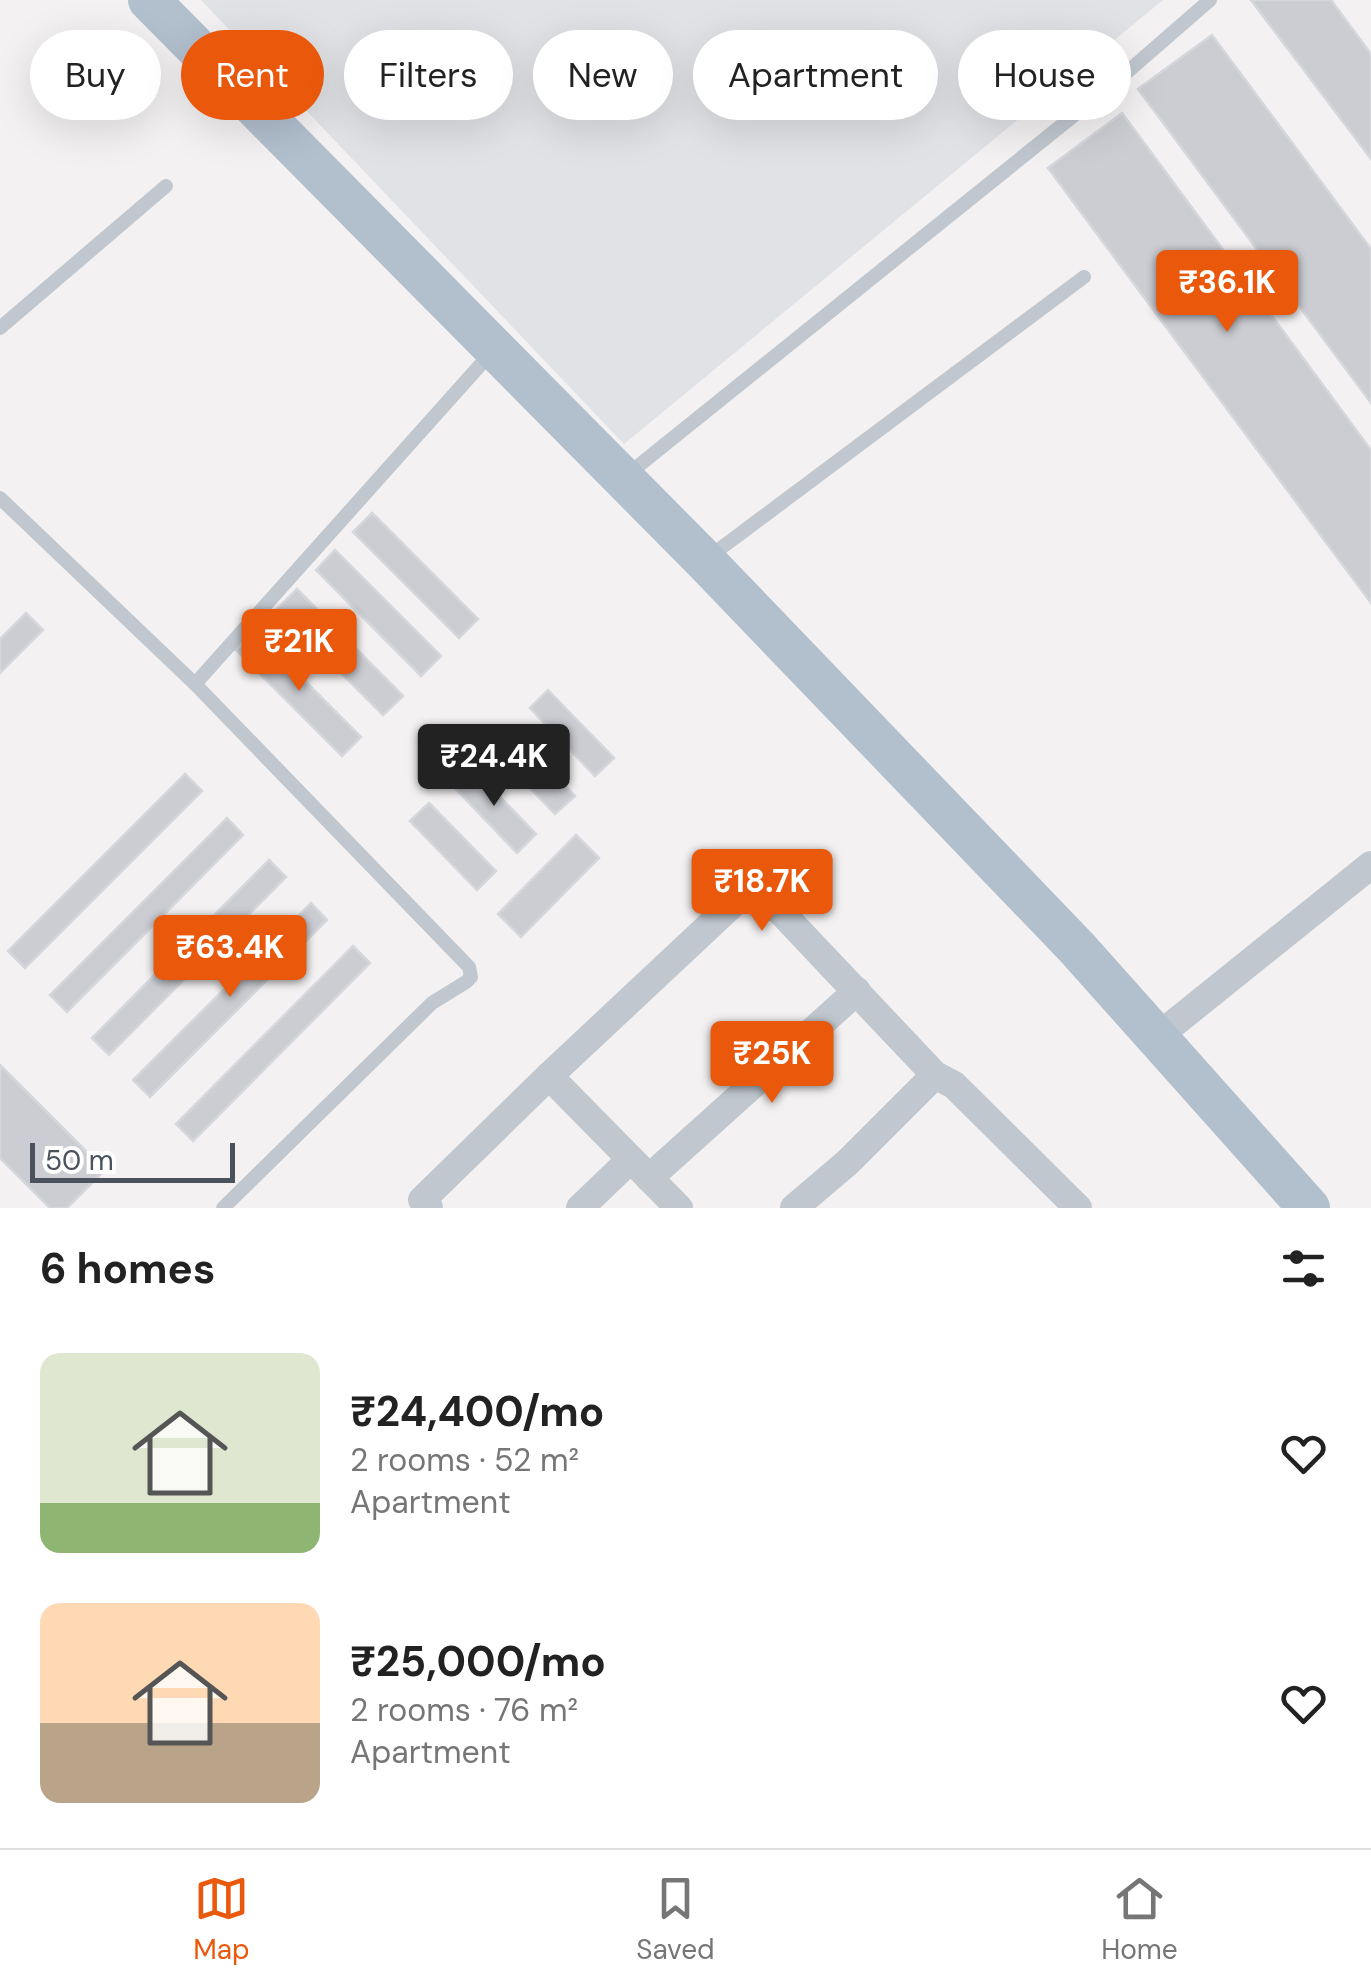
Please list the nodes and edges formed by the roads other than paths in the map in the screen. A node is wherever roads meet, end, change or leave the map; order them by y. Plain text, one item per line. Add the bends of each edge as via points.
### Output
1 (149, 0) edge
2 (1210, 0) edge
3 (166, 186) dead end
4 (1084, 277) dead end
5 (0, 328) edge
6 (495, 349) junction
7 (623, 478) junction
8 (0, 498) edge
9 (704, 560) junction
10 (195, 684) junction
11 (1371, 865) edge
12 (857, 991) junction
13 (1157, 1037) junction
14 (935, 1075) junction
15 (549, 1076) junction
16 (640, 1169) junction
17 (422, 1205) edge
18 (223, 1208) edge
19 (580, 1208) edge
20 (679, 1208) edge
21 (794, 1208) edge
22 (1078, 1208) edge
23 (1309, 1208) edge

1 - 6 main road
2 - 7 lane
3 - 5 lane
4 - 9 lane
6 - 7 main road
6 - 10 lane
7 - 9 main road
8 - 10 lane
9 - 13 main road
10 - 18 lane via 471,972 432,1002
11 - 13 street
12 - 14 street
12 - 15 street via 780,912 758,898 739,898
12 - 16 street
13 - 23 main road
14 - 21 street
14 - 22 street via 954,1084
15 - 16 street
15 - 17 street
16 - 19 street
16 - 20 street

